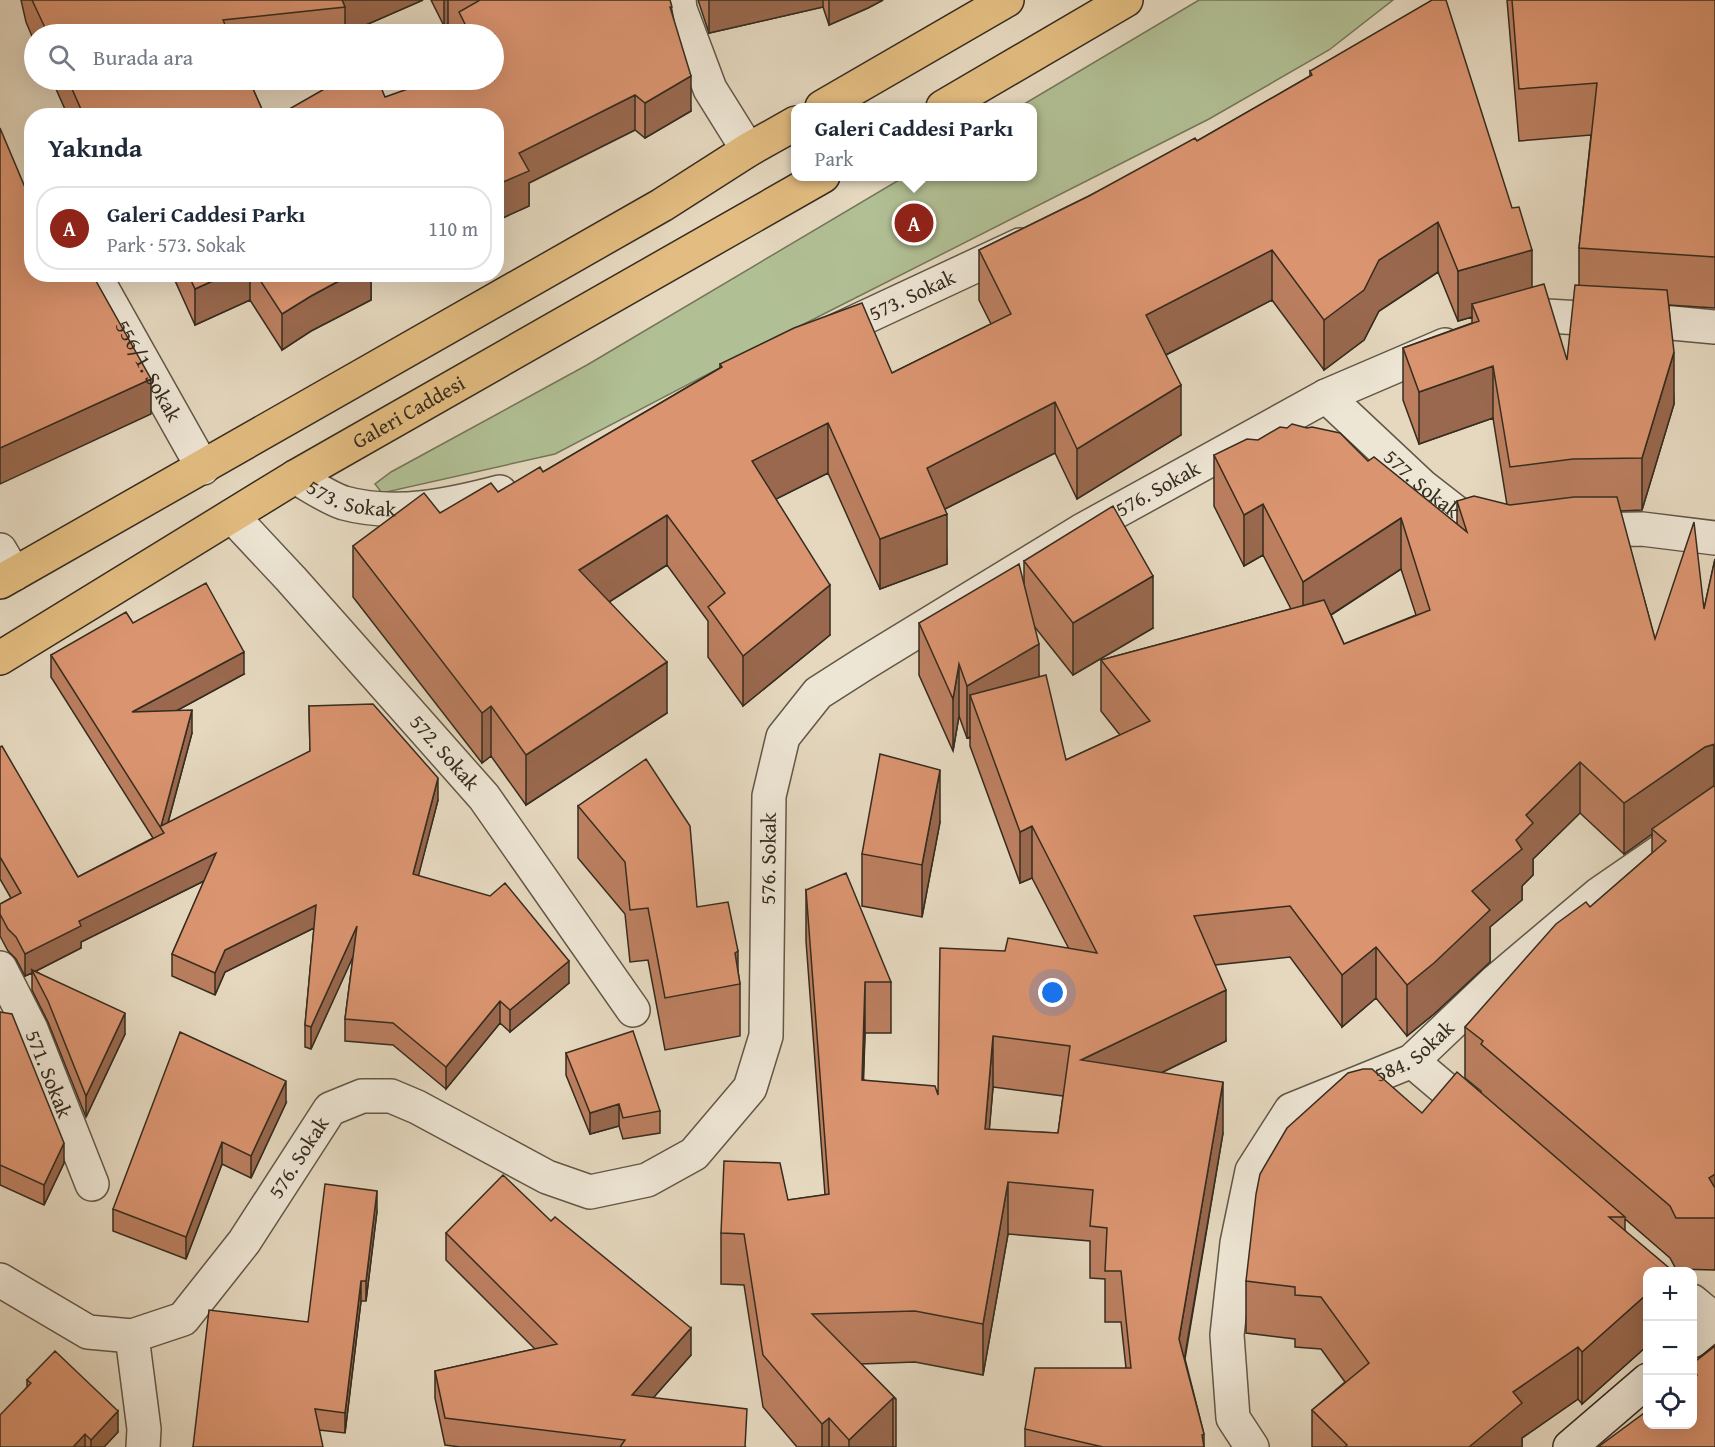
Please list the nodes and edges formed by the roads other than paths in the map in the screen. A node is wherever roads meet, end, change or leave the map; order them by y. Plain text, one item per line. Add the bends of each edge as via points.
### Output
1 (679, 0) edge
2 (1007, 0) edge
3 (1126, 0) edge
4 (831, 103) edge
5 (952, 103) edge
6 (791, 125) edge
7 (748, 150) junction
8 (817, 181) edge
9 (1047, 232) edge
10 (97, 282) edge
11 (1715, 327) edge
12 (800, 348) edge
13 (1326, 396) junction
14 (202, 468) junction
15 (295, 477) junction
16 (530, 484) edge
17 (232, 516) junction
18 (1715, 538) edge
19 (5, 568) edge
20 (0, 658) edge
21 (1715, 814) edge
22 (0, 968) edge
23 (633, 1010) dead end
24 (1412, 1061) junction
25 (1500, 1136) edge
26 (92, 1184) dead end
27 (0, 1280) edge
28 (1697, 1305) edge
29 (1715, 1321) edge
30 (132, 1336) junction
31 (1697, 1337) edge
32 (1643, 1383) edge
33 (143, 1447) edge
34 (1252, 1447) edge
35 (1570, 1447) edge

1 - 7 street via 710,89
2 - 4 main road
3 - 5 main road
6 - 7 main road
7 - 14 main road via 662,205
8 - 15 main road, Galeri Caddesi
9 - 12 street, 573. Sokak
10 - 14 street, 556/1. Sokak
11 - 13 street, 576. Sokak via 1546,316 1446,344
13 - 18 street, 577. Sokak via 1422,486 1476,528 1508,538 1573,530 1642,529
13 - 30 street, 576. Sokak via 1081,531 818,693 783,736 769,796 766,1036 750,1088 694,1154 647,1180 590,1192 547,1178 391,1096 362,1096 330,1109 244,1242 183,1319
14 - 19 main road
15 - 16 street, 573. Sokak via 343,502 388,510 456,503
15 - 17 main road, Galeri Caddesi
17 - 20 main road, Galeri Caddesi
17 - 23 street, 572. Sokak via 484,797
21 - 24 street, 584. Sokak via 1599,894 1496,981
22 - 26 street, 571. Sokak via 31,1029
24 - 25 street
24 - 34 street, 584. Sokak via 1292,1110 1252,1171 1237,1243 1227,1335 1233,1418
27 - 30 street, 576. Sokak via 88,1332
28 - 29 street
29 - 31 street
30 - 33 street
32 - 35 street

